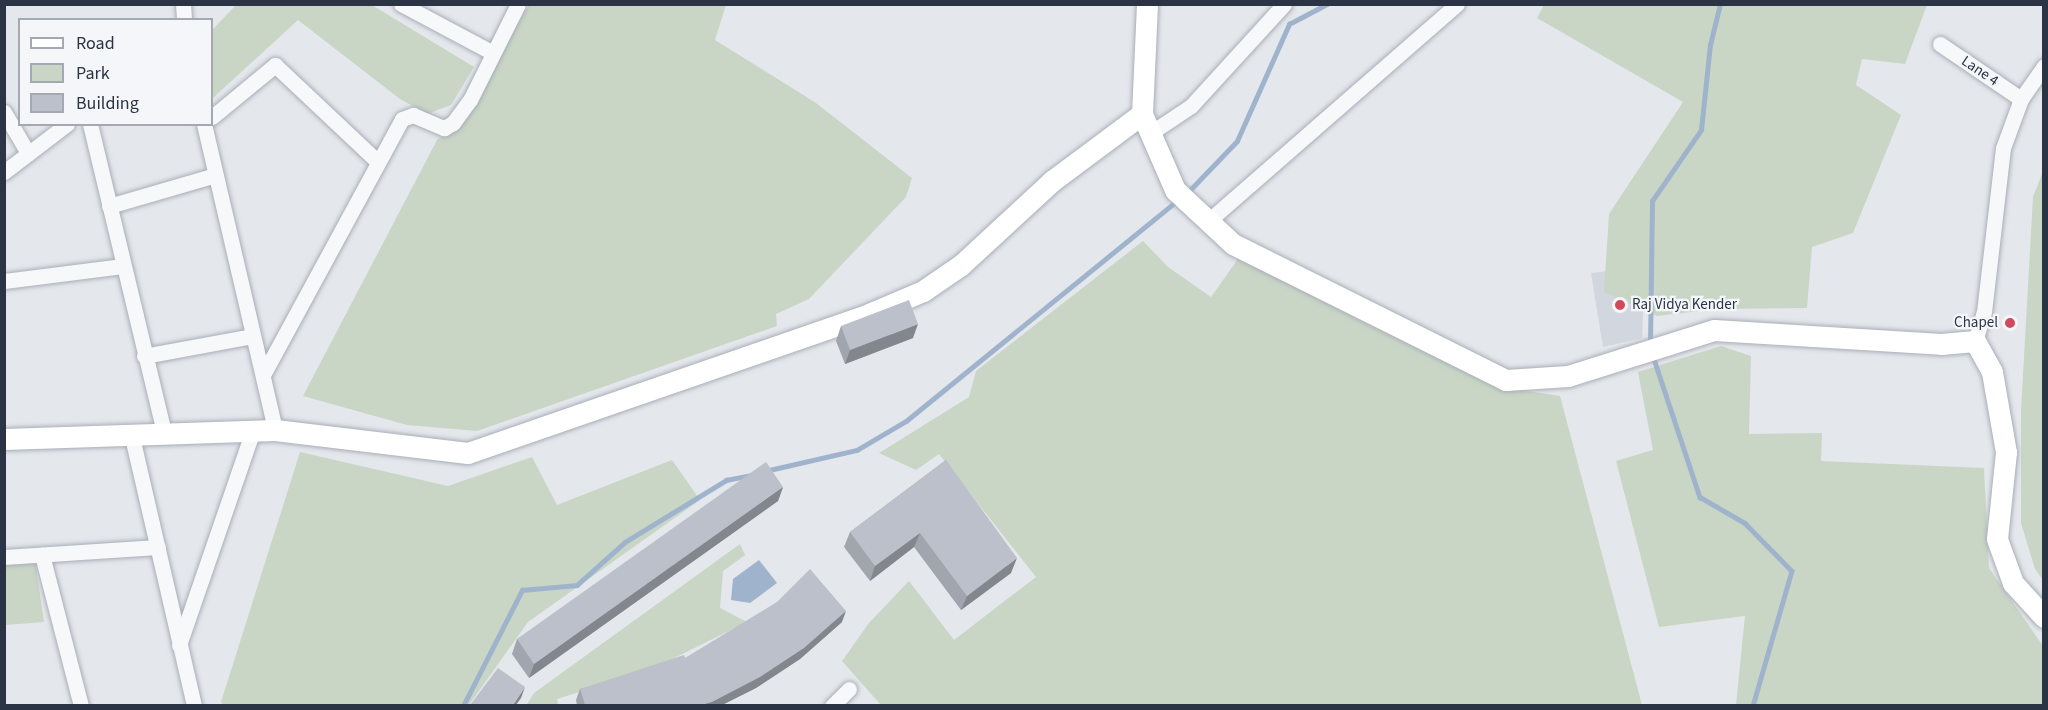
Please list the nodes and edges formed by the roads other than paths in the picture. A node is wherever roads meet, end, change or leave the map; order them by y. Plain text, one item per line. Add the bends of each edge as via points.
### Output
1 (401, 4) edge
2 (518, 4) edge
3 (1147, 4) edge
4 (1284, 4) edge
5 (1457, 4) edge
6 (1940, 44) dead end
7 (493, 53) junction
8 (2043, 66) edge
9 (2021, 99) junction
10 (4, 112) edge
11 (213, 116) edge
12 (1146, 124) junction
13 (65, 126) edge
14 (90, 126) edge
15 (204, 126) edge
16 (28, 153) junction
17 (377, 161) junction
18 (4, 172) edge
19 (216, 175) junction
20 (109, 206) junction
21 (1206, 223) junction
22 (123, 266) junction
23 (4, 281) edge
24 (253, 336) junction
25 (1975, 341) junction
26 (144, 356) junction
27 (263, 375) junction
28 (275, 430) junction
29 (252, 433) junction
30 (165, 436) junction
31 (132, 437) junction
32 (4, 439) edge
33 (158, 547) junction
34 (42, 555) junction
35 (4, 557) edge
36 (2043, 617) edge
37 (179, 645) junction
38 (849, 689) dead end
39 (81, 705) edge
40 (194, 705) edge
41 (832, 705) edge

1 - 7 street
2 - 7 street
3 - 12 street
4 - 12 street via 1229,69 1191,106
5 - 21 street
6 - 9 street, Lane 4
7 - 17 street via 470,100 453,123 444,128 413,115 402,119
8 - 9 street
9 - 25 street via 2003,147 1984,312
10 - 16 street
11 - 17 street via 275,65
12 - 21 street via 1174,190
12 - 28 street via 1052,181 961,265 923,291 869,314 468,453
13 - 16 street
14 - 20 street
15 - 19 street
16 - 18 street
17 - 27 street
19 - 20 street
19 - 24 street
20 - 22 street
21 - 25 street via 1233,244 1506,380 1568,376 1714,330 1941,344
22 - 23 street
22 - 26 street
24 - 26 street
24 - 27 street
25 - 36 street via 1992,372 2006,452 1997,539 2013,583
26 - 30 street
27 - 28 street
28 - 29 street
29 - 30 street
29 - 37 street
30 - 31 street
31 - 32 street
31 - 33 street
33 - 34 street
33 - 37 street
34 - 35 street
34 - 39 street
37 - 40 street
38 - 41 street

